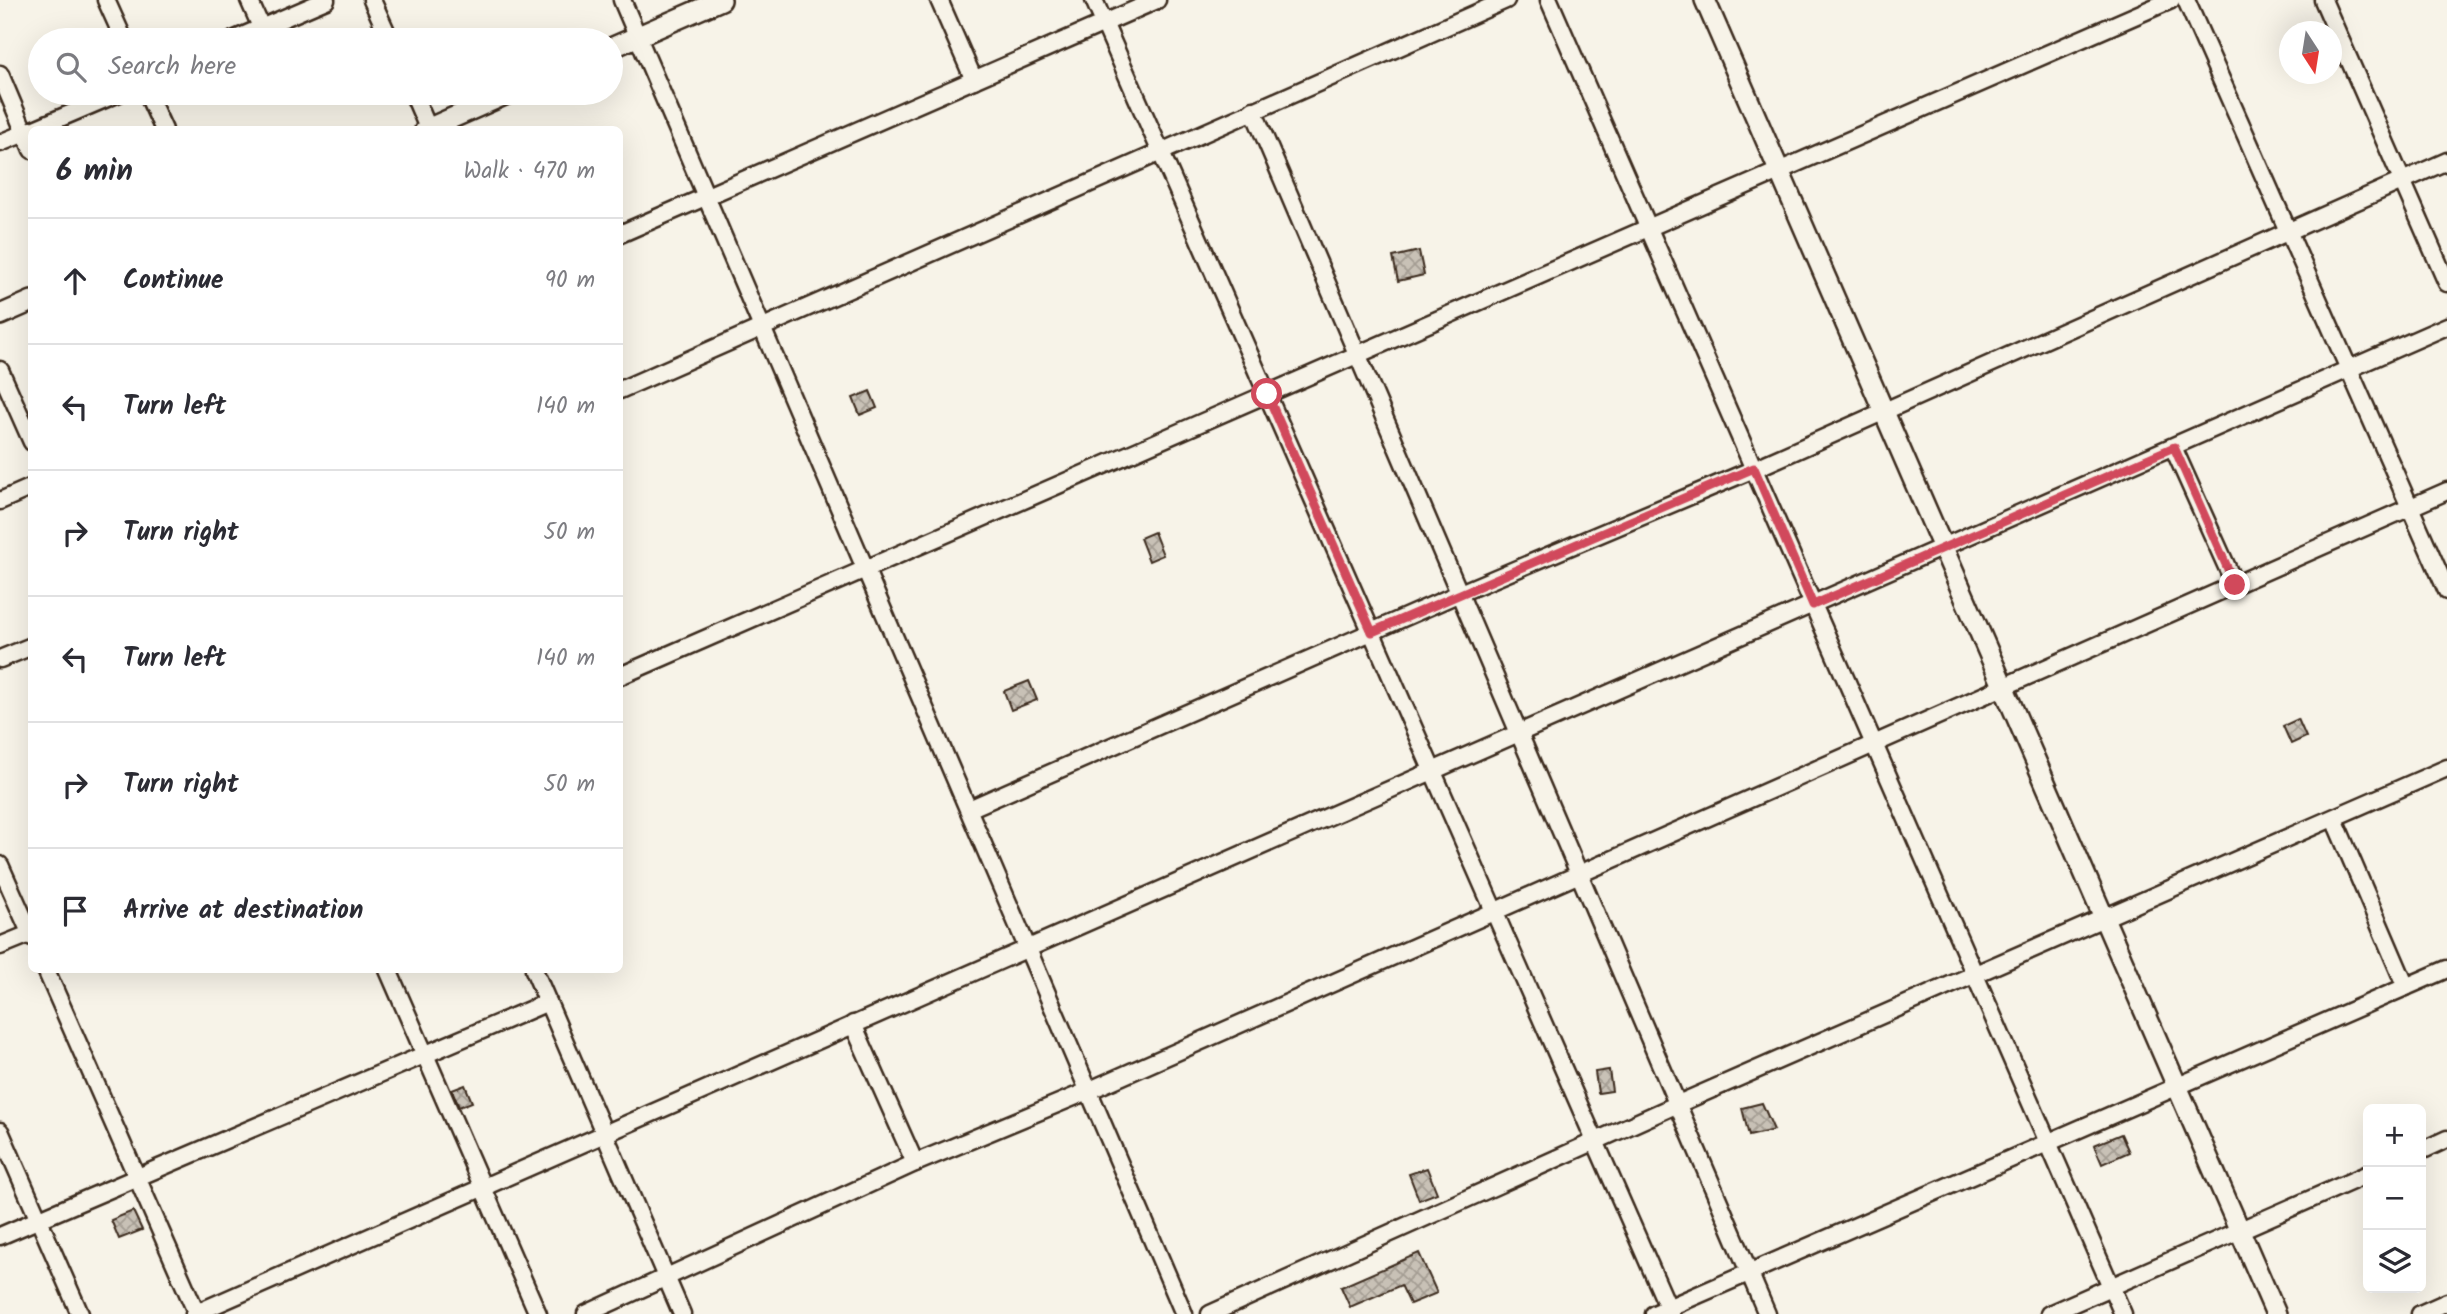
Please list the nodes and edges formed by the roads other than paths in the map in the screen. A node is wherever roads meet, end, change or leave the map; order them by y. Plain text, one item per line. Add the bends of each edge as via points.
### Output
1 (106, 0) edge
2 (249, 0) edge
3 (326, 0) edge
4 (372, 0) edge
5 (622, 0) edge
6 (721, 0) edge
7 (939, 0) edge
8 (1094, 0) edge
9 (1157, 0) edge
10 (1506, 0) edge
11 (1549, 0) edge
12 (1705, 0) edge
13 (2171, 0) edge
14 (2186, 0) edge
15 (2323, 0) edge
16 (1104, 23) junction
17 (261, 27) joint
18 (119, 28) edge
19 (385, 28) edge
20 (638, 36) junction
21 (623, 43) edge
22 (0, 74) edge
23 (974, 80) junction
24 (91, 105) edge
25 (152, 105) edge
26 (418, 105) edge
27 (482, 105) edge
28 (1253, 110) junction
29 (41, 126) edge
30 (161, 126) edge
31 (426, 126) edge
32 (434, 126) edge
33 (28, 129) edge
34 (28, 131) edge
35 (0, 143) edge
36 (1161, 151) junction
37 (2447, 161) edge
38 (1779, 171) junction
39 (2403, 180) junction
40 (706, 196) junction
41 (1648, 228) junction
42 (2289, 232) junction
43 (623, 233) edge
44 (2447, 283) edge
45 (28, 303) edge
46 (0, 314) edge
47 (762, 326) junction
48 (2447, 326) edge
49 (1357, 355) junction
50 (2350, 369) junction
51 (0, 370) edge
52 (623, 389) edge
53 (1267, 394) junction
54 (1884, 411) junction
55 (28, 433) edge
56 (2174, 447) junction
57 (1754, 468) junction
58 (28, 489) edge
59 (2447, 491) edge
60 (0, 501) edge
61 (2411, 507) junction
62 (1943, 548) junction
63 (865, 569) junction
64 (2235, 585) junction
65 (2447, 591) edge
66 (1460, 593) junction
67 (1813, 605) junction
68 (1372, 632) junction
69 (28, 648) edge
70 (0, 659) edge
71 (623, 675) edge
72 (2004, 687) junction
73 (1519, 733) junction
74 (1874, 744) junction
75 (2447, 768) edge
76 (1433, 771) junction
77 (969, 809) junction
78 (2334, 818) junction
79 (0, 865) edge
80 (1579, 874) junction
81 (1494, 911) junction
82 (2105, 919) junction
83 (28, 927) edge
84 (28, 935) edge
85 (0, 946) edge
86 (1027, 948) junction
87 (2447, 970) edge
88 (47, 973) edge
89 (389, 973) edge
90 (535, 973) edge
91 (1976, 976) junction
92 (2406, 987) junction
93 (548, 1002) junction
94 (853, 1024) junction
95 (424, 1054) junction
96 (2177, 1087) junction
97 (1088, 1091) junction
98 (1678, 1104) junction
99 (0, 1131) edge
100 (604, 1134) junction
101 (2447, 1139) edge
102 (1596, 1143) junction
103 (2048, 1143) junction
104 (2426, 1149) edge
105 (915, 1163) junction
106 (2363, 1176) edge
107 (136, 1177) junction
108 (482, 1186) junction
109 (38, 1219) junction
110 (2240, 1230) junction
111 (0, 1236) edge
112 (1749, 1273) junction
113 (666, 1277) junction
114 (2111, 1287) junction
115 (2447, 1302) edge
116 (1664, 1312) edge
117 (80, 1314) edge
118 (195, 1314) edge
119 (538, 1314) edge
120 (586, 1314) edge
121 (682, 1314) edge
122 (1184, 1314) edge
123 (1210, 1314) edge
124 (1766, 1314) edge
125 (2049, 1314) edge
126 (2123, 1314) edge
127 (2276, 1314) edge
128 (2420, 1314) edge

1 - 18 street
2 - 17 street
3 - 17 street
4 - 19 street
5 - 20 street
6 - 20 street
7 - 23 street
8 - 16 street
9 - 16 street
10 - 28 street
11 - 41 street
12 - 38 street
13 - 38 street
14 - 42 street
15 - 39 street
16 - 23 street
16 - 36 street
20 - 21 street
20 - 40 street
22 - 33 street
23 - 40 street
24 - 29 street
25 - 30 street
26 - 31 street
27 - 32 street
28 - 36 street
28 - 49 street
34 - 35 street
36 - 47 street
36 - 53 street
37 - 39 street
38 - 41 street
38 - 54 street
39 - 42 street
39 - 44 street
40 - 43 street
40 - 47 street
41 - 49 street
41 - 57 street
42 - 50 street
42 - 54 street
45 - 46 street
47 - 52 street
47 - 63 street
48 - 50 street
49 - 53 street
49 - 66 street
50 - 56 street
50 - 61 street
51 - 55 street
53 - 63 street
53 - 68 street
54 - 57 street
54 - 62 street
56 - 62 street
56 - 64 street
57 - 66 street
57 - 67 street
58 - 60 street
59 - 61 street
61 - 64 street
61 - 65 street
62 - 67 street
62 - 72 street
63 - 71 street
63 - 77 street
64 - 72 street
66 - 68 street
66 - 73 street
67 - 73 street
67 - 74 street
68 - 76 street
68 - 77 street
69 - 70 street
72 - 74 street
72 - 82 street
73 - 76 street
73 - 80 street
74 - 80 street
74 - 91 street
75 - 78 street
76 - 81 street
76 - 86 street
77 - 86 street
78 - 82 street
78 - 92 street
79 - 83 street
80 - 81 street
80 - 98 street
81 - 97 street
81 - 102 street
82 - 91 street
82 - 96 street
84 - 85 street
86 - 94 street
86 - 97 street
87 - 92 street
88 - 107 street
89 - 95 street
90 - 93 street
91 - 98 street
91 - 103 street
92 - 96 street
93 - 95 street
93 - 100 street
94 - 100 street
94 - 105 street
95 - 107 street
95 - 108 street
96 - 103 street
96 - 110 street
97 - 105 street
97 - 122 street
98 - 102 street
98 - 112 street
99 - 109 street
100 - 108 street
100 - 113 street
101 - 104 street
102 - 116 street
102 - 123 street
103 - 112 street
103 - 114 street
105 - 113 street
106 - 110 street
107 - 109 street
107 - 118 street
108 - 118 street
108 - 119 street
109 - 111 street
109 - 117 street
110 - 114 street
110 - 127 street
112 - 116 street
112 - 124 street
113 - 120 street
113 - 121 street
114 - 125 street
114 - 126 street
115 - 128 street

